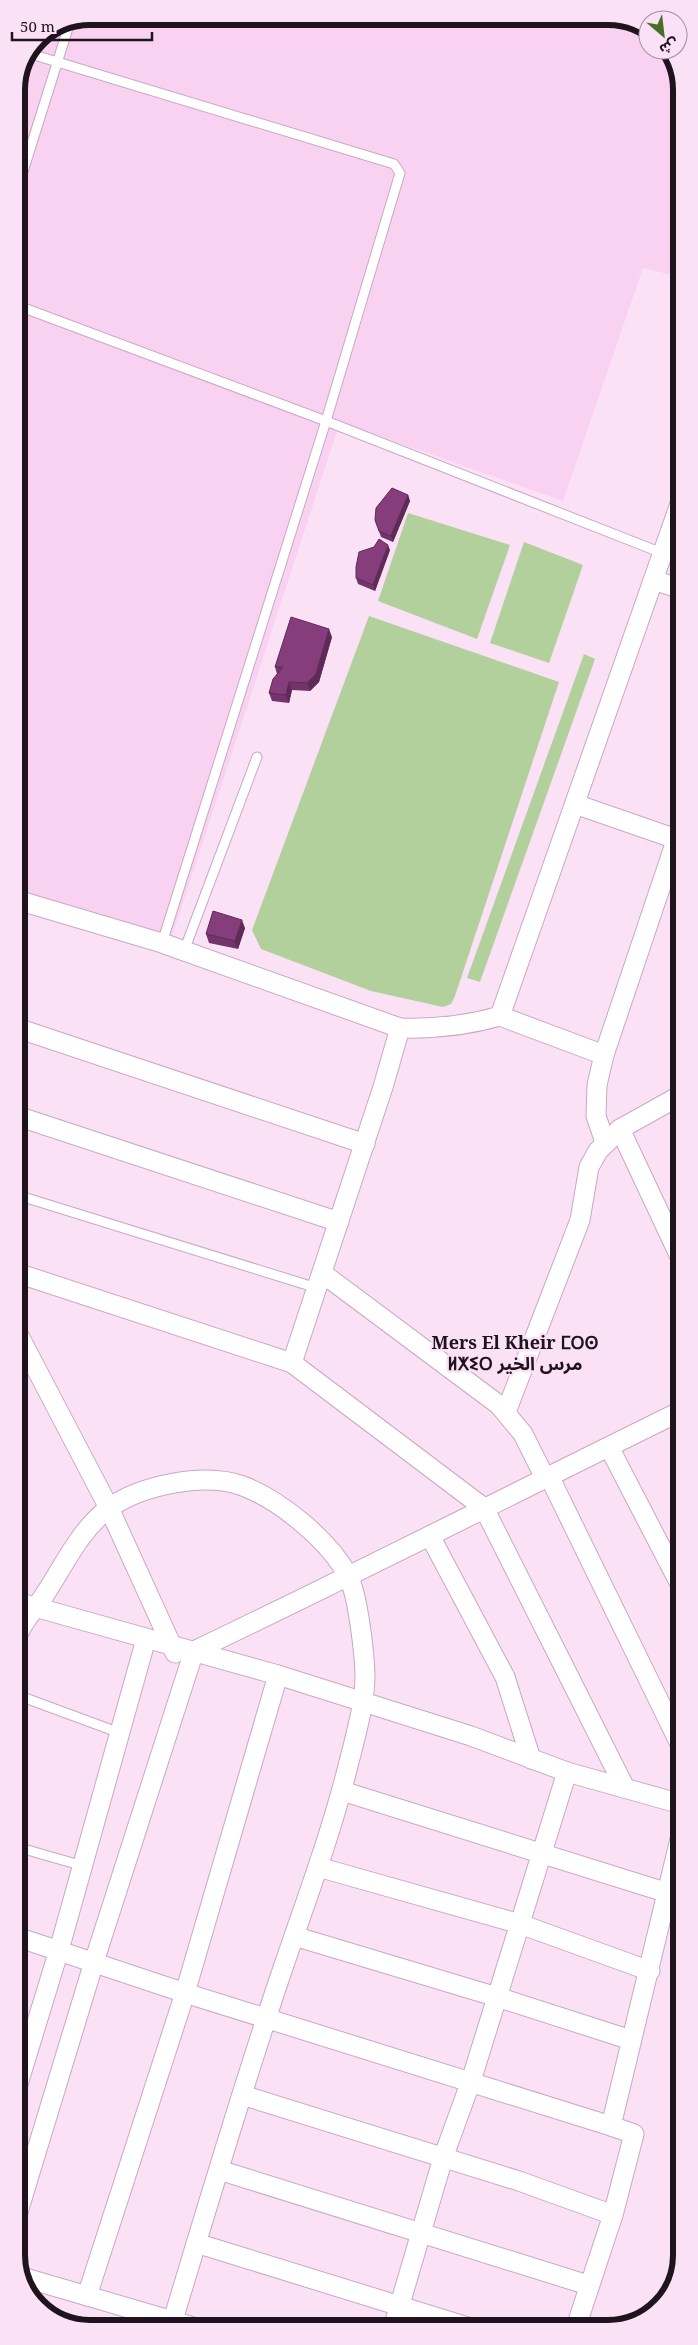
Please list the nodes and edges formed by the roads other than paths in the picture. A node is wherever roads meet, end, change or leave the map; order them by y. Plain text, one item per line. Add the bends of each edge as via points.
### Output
1 (68, 29) edge
2 (35, 55) edge
3 (58, 62) junction
4 (25, 166) edge
5 (25, 308) edge
6 (326, 421) junction
7 (673, 523) edge
8 (662, 553) junction
9 (653, 580) junction
10 (673, 586) edge
11 (257, 757) dead end
12 (575, 804) junction
13 (673, 831) edge
14 (673, 851) edge
15 (25, 902) edge
16 (162, 943) junction
17 (184, 951) junction
18 (500, 1016) junction
19 (400, 1028) junction
20 (25, 1031) edge
21 (604, 1055) junction
22 (673, 1099) edge
23 (25, 1119) edge
24 (620, 1129) junction
25 (606, 1142) junction
26 (365, 1144) junction
27 (25, 1197) edge
28 (339, 1222) junction
29 (673, 1243) edge
30 (25, 1277) edge
31 (320, 1280) junction
32 (25, 1347) edge
33 (292, 1363) junction
34 (506, 1412) junction
35 (673, 1421) edge
36 (609, 1447) junction
37 (547, 1477) junction
38 (109, 1508) junction
39 (484, 1508) junction
40 (430, 1536) junction
41 (673, 1571) edge
42 (349, 1577) junction
43 (25, 1605) edge
44 (36, 1608) junction
45 (25, 1620) edge
46 (146, 1639) junction
47 (172, 1646) junction
48 (194, 1650) junction
49 (278, 1675) junction
50 (185, 1677) junction
51 (25, 1698) edge
52 (364, 1702) junction
53 (673, 1730) edge
54 (120, 1733) junction
55 (531, 1758) junction
56 (567, 1772) junction
57 (624, 1788) junction
58 (342, 1791) junction
59 (673, 1802) edge
60 (25, 1849) edge
61 (542, 1853) junction
62 (82, 1866) junction
63 (318, 1868) junction
64 (673, 1884) edge
65 (668, 1893) junction
66 (520, 1924) junction
67 (294, 1936) junction
68 (25, 1939) edge
69 (59, 1950) junction
70 (94, 1962) junction
71 (650, 1972) junction
72 (185, 1993) junction
73 (497, 1997) junction
74 (266, 2019) junction
75 (25, 2039) edge
76 (631, 2040) junction
77 (471, 2081) junction
78 (242, 2095) junction
79 (611, 2126) junction
80 (443, 2158) junction
81 (219, 2170) junction
82 (25, 2189) edge
83 (613, 2216) junction
84 (422, 2232) junction
85 (196, 2242) junction
86 (30, 2279) edge
87 (588, 2285) junction
88 (87, 2296) junction
89 (398, 2305) junction
90 (174, 2320) joint
91 (394, 2320) edge
92 (445, 2320) edge
93 (578, 2320) edge

1 - 3 lane
2 - 3 lane
3 - 4 lane
3 - 6 lane via 394,164 398,168 400,180
5 - 6 lane
6 - 8 lane
6 - 16 lane
7 - 8 street
8 - 9 street
9 - 10 street
9 - 12 street
11 - 17 lane
12 - 13 street
12 - 18 street
14 - 21 street
15 - 16 street
16 - 17 street
17 - 19 street
18 - 19 street via 465,1026
18 - 21 street
19 - 26 street
20 - 26 street
21 - 25 street via 597,1085 596,1116
22 - 24 street
23 - 28 street
24 - 25 street
24 - 29 street
25 - 34 street via 589,1167 580,1220
26 - 28 street
27 - 31 lane
28 - 31 street
30 - 33 street
31 - 33 street
31 - 34 street
32 - 38 street
33 - 39 street
34 - 37 street via 523,1434
35 - 36 street
36 - 37 street
36 - 41 street
37 - 39 street
37 - 53 street
38 - 42 street via 156,1487 185,1481 218,1481 243,1486 316,1534
38 - 44 street via 76,1544
38 - 47 street
39 - 40 street
39 - 57 street
40 - 42 street
40 - 55 street via 505,1677
42 - 48 street
42 - 52 street via 362,1643
43 - 44 street
44 - 45 street
44 - 46 street
46 - 47 street
46 - 54 street
47 - 48 street
47 - 50 street
48 - 49 street
48 - 50 street
49 - 52 street
49 - 72 street
50 - 70 street
51 - 54 lane
52 - 55 street
52 - 58 street
54 - 62 street
55 - 56 street
56 - 57 street
56 - 61 street
57 - 59 street
58 - 61 street
58 - 63 street
60 - 62 lane
61 - 65 street
61 - 66 street
62 - 69 street
63 - 66 street
63 - 67 street
64 - 65 street
65 - 71 street
66 - 71 street
66 - 73 street
67 - 73 street
67 - 74 street
68 - 69 street
69 - 70 street
69 - 75 street
70 - 72 street
70 - 82 street
71 - 76 street
72 - 74 street
72 - 88 street
73 - 76 street
73 - 77 street
74 - 77 street
74 - 78 street
76 - 79 street
77 - 79 street
77 - 80 street
78 - 80 street
78 - 81 street
79 - 83 street via 634,2134
80 - 83 street via 519,2181
80 - 84 street
81 - 84 street
81 - 85 street
83 - 87 street
84 - 87 street
84 - 89 street
85 - 89 street
85 - 90 street
86 - 88 street
87 - 93 street
88 - 90 street
89 - 91 street
89 - 92 street

